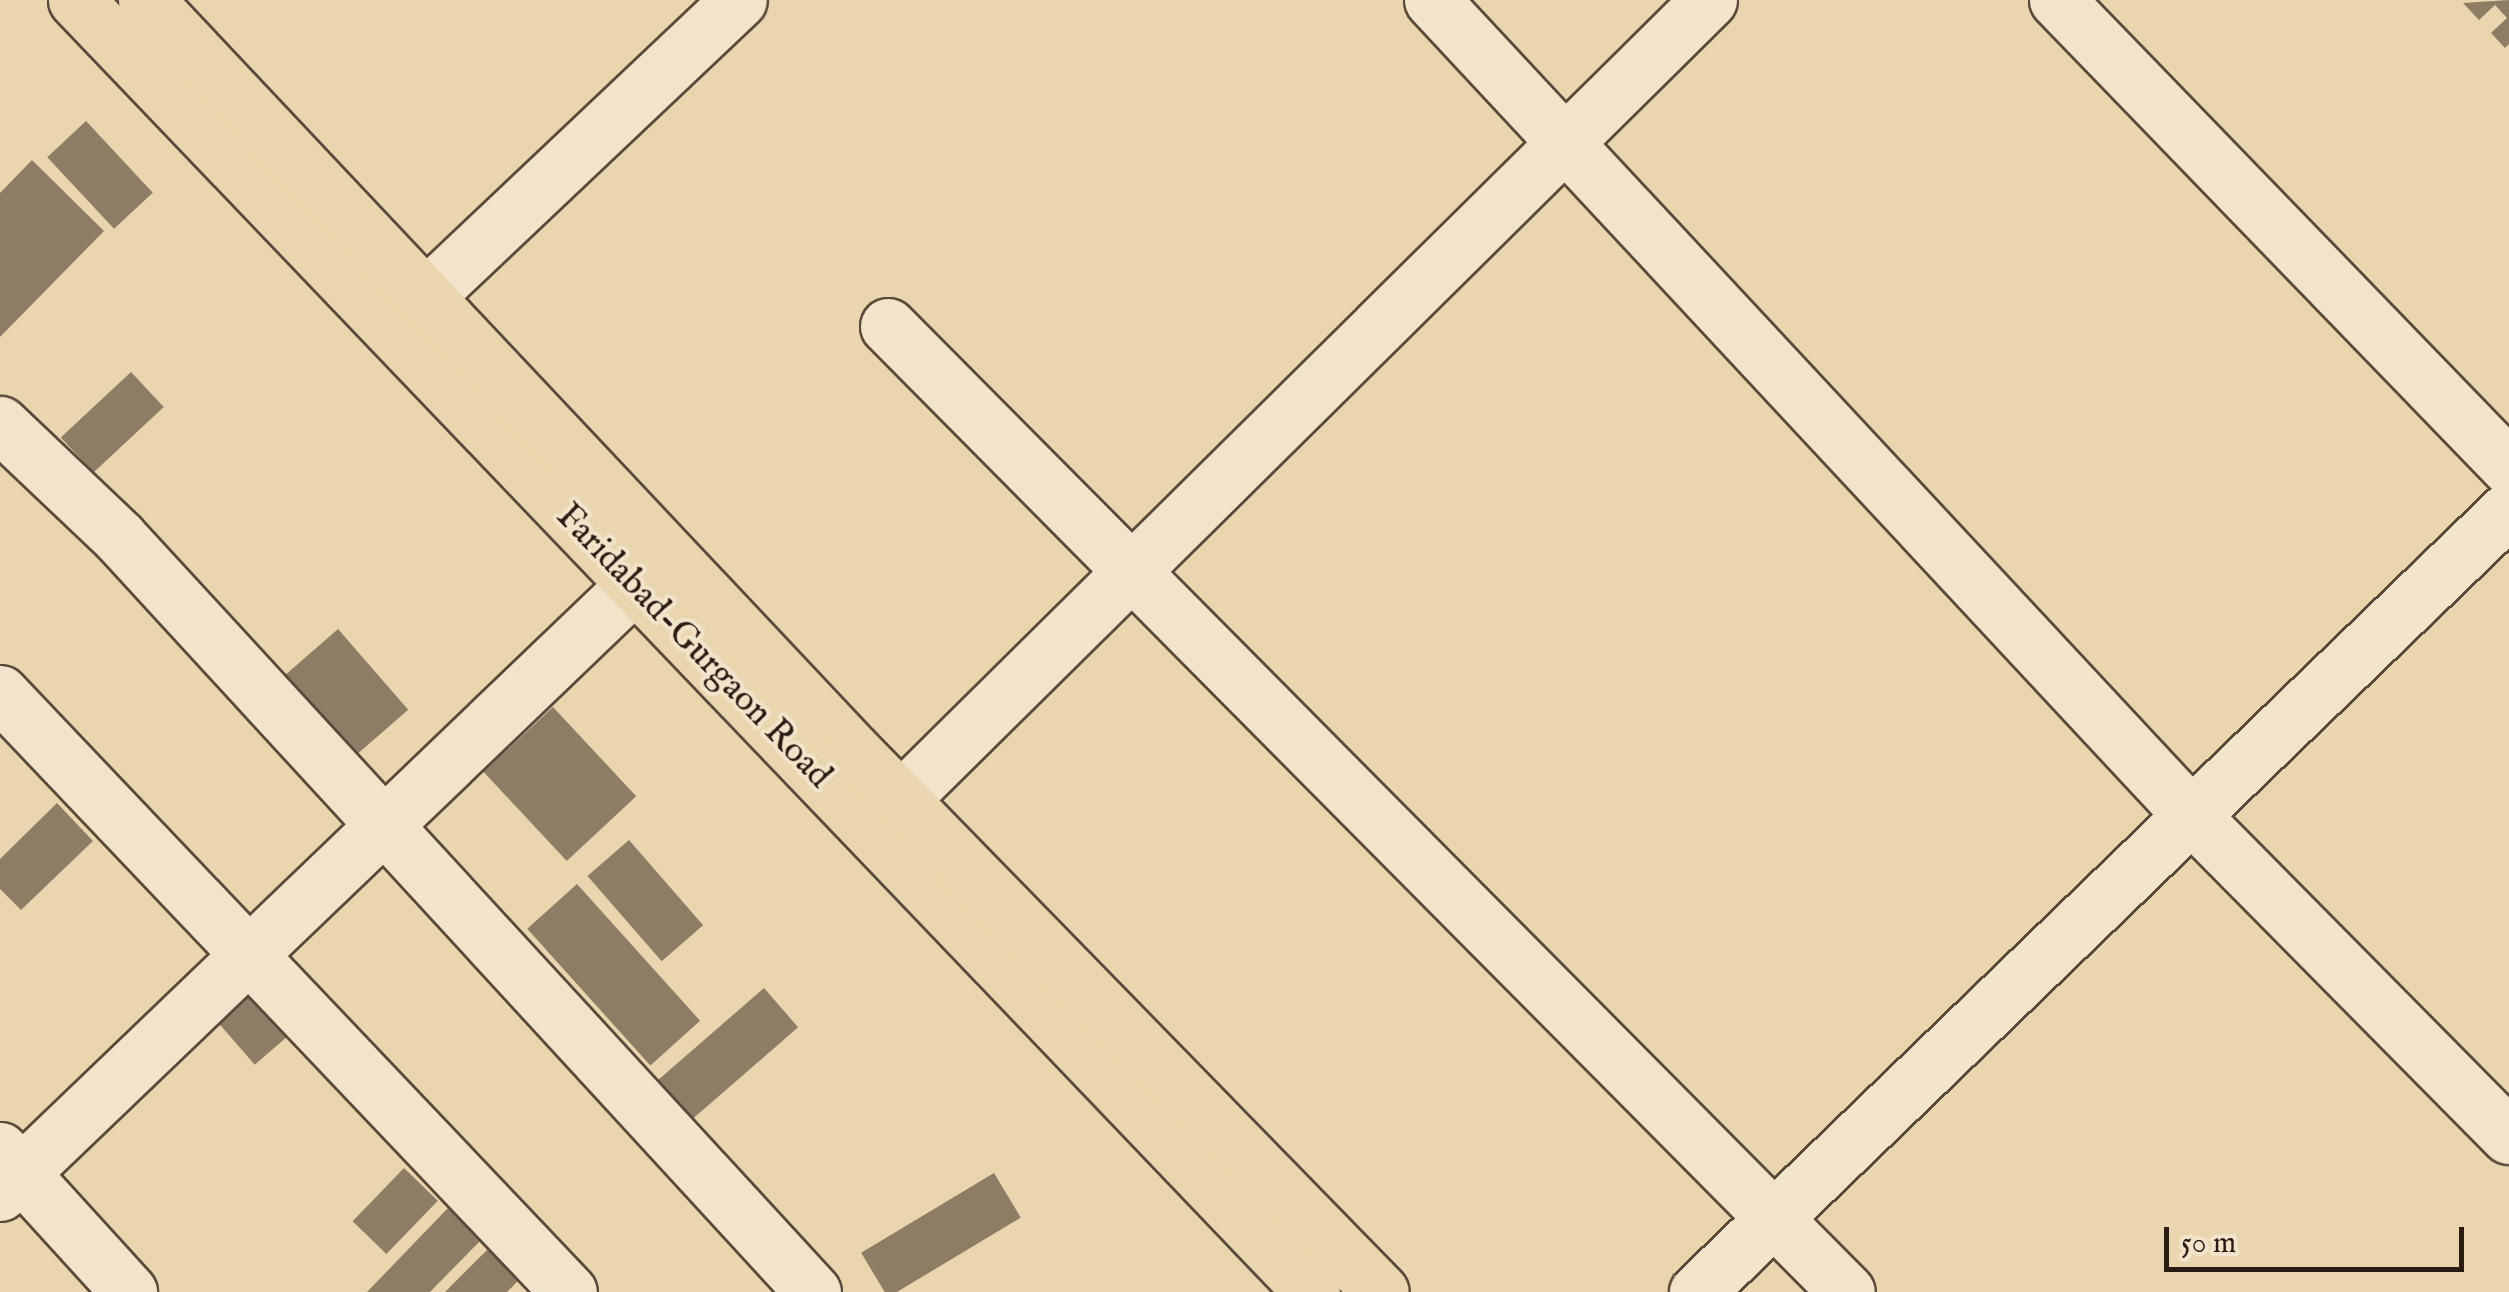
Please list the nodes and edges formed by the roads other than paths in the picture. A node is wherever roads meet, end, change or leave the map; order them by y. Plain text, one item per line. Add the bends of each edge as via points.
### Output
1 (76, 0) edge
2 (146, 0) edge
3 (739, 0) edge
4 (1432, 0) edge
5 (1709, 0) edge
6 (2057, 0) edge
7 (1567, 139) junction
8 (427, 296) junction
9 (888, 326) dead end
10 (0, 424) edge
11 (2509, 467) edge
12 (2509, 508) edge
13 (1133, 571) junction
14 (634, 586) junction
15 (0, 693) edge
16 (902, 798) junction
17 (2190, 814) junction
18 (384, 823) junction
19 (246, 958) junction
20 (2509, 1136) edge
21 (8, 1172) edge
22 (1774, 1216) junction
23 (1704, 1286) edge
24 (130, 1292) edge
25 (569, 1292) edge
26 (813, 1292) edge
27 (1312, 1292) edge
28 (1381, 1292) edge
29 (1847, 1292) edge

1 - 14 main road, Faridabad-Gurgaon Road
2 - 8 main road, Faridabad-Gurgaon Road
3 - 8 street
4 - 7 street
5 - 7 street
6 - 11 street
7 - 13 street
7 - 17 street
8 - 16 main road, Faridabad-Gurgaon Road
9 - 13 street
10 - 18 street via 118,536
12 - 17 street
13 - 16 street
13 - 22 street
14 - 18 street
14 - 27 main road, Faridabad-Gurgaon Road
15 - 19 street
16 - 28 main road, Faridabad-Gurgaon Road
17 - 20 street
17 - 22 street
18 - 19 street
18 - 26 street
19 - 21 street
19 - 25 street
21 - 24 street
22 - 23 street
22 - 29 street

